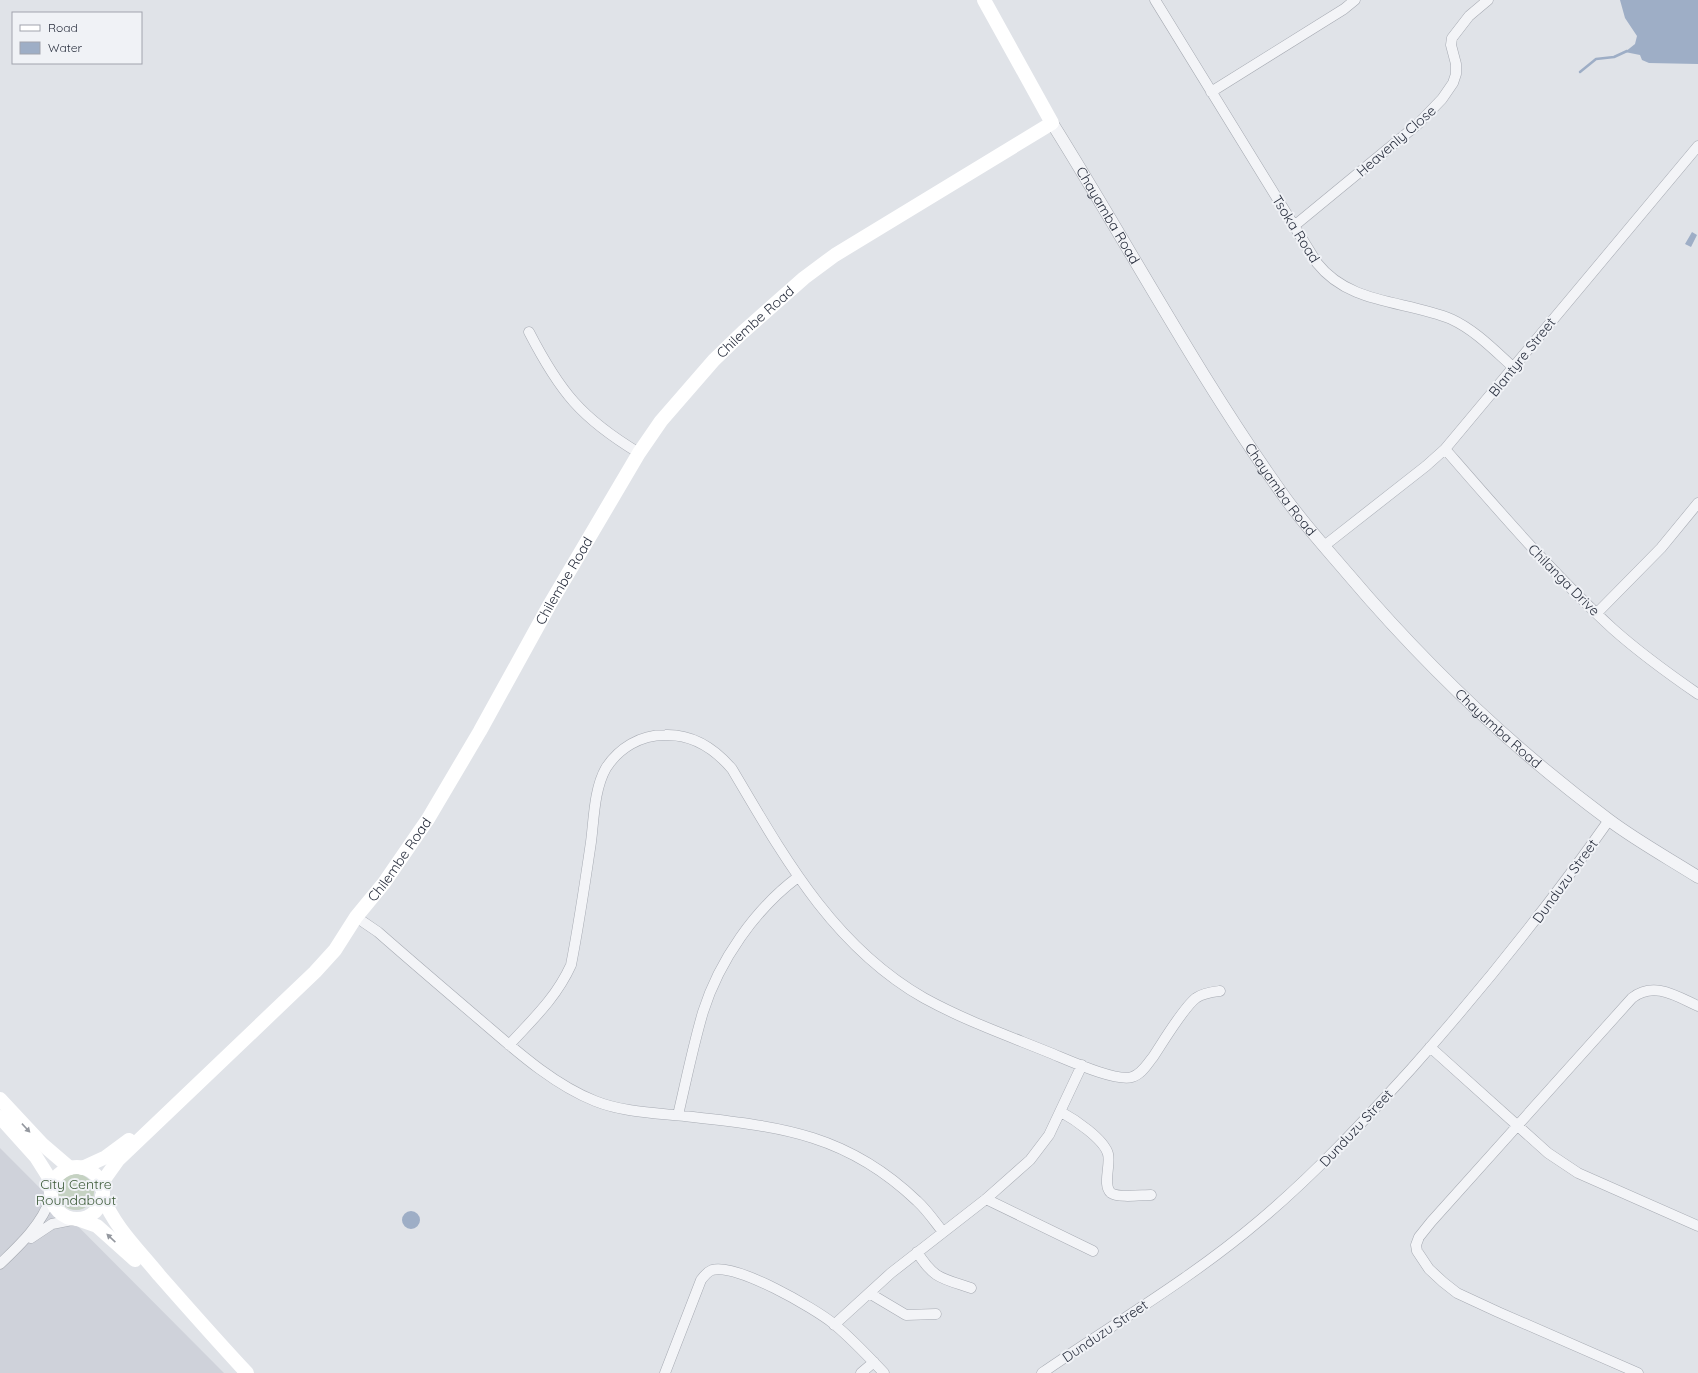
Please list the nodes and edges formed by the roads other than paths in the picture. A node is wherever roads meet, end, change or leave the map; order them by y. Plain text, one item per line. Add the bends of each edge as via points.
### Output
1 (984, 0) edge
2 (1155, 0) edge
3 (1355, 0) edge
4 (1488, 0) edge
5 (1211, 92) junction
6 (1052, 123) junction
7 (1698, 146) edge
8 (1294, 226) junction
9 (529, 332) dead end
10 (1514, 368) junction
11 (1445, 449) junction
12 (639, 453) junction
13 (1698, 503) edge
14 (1324, 546) junction
15 (1597, 613) junction
16 (1698, 694) edge
17 (1609, 820) junction
18 (1698, 877) edge
19 (798, 878) junction
20 (356, 917) junction
21 (1220, 991) dead end
22 (1698, 1006) edge
23 (509, 1045) junction
24 (1430, 1047) junction
25 (1082, 1065) junction
26 (0, 1099) edge
27 (1060, 1112) junction
28 (678, 1115) junction
29 (0, 1118) edge
30 (158, 1120) junction
31 (1517, 1126) junction
32 (76, 1168) junction
33 (52, 1190) junction
34 (102, 1193) junction
35 (1151, 1195) dead end
36 (986, 1199) junction
37 (77, 1219) junction
38 (1698, 1226) edge
39 (943, 1232) junction
40 (1093, 1251) dead end
41 (13, 1252) junction
42 (917, 1252) junction
43 (0, 1264) edge
44 (970, 1288) dead end
45 (869, 1293) junction
46 (181, 1302) junction
47 (936, 1314) dead end
48 (834, 1325) junction
49 (874, 1362) junction
50 (1057, 1369) edge
51 (247, 1373) edge
52 (665, 1373) edge
53 (861, 1373) edge
54 (884, 1373) edge
55 (1042, 1373) edge
56 (1638, 1373) edge

1 - 6 main road, Chayamba Road
2 - 5 street, Tsoka Road
3 - 5 street
4 - 8 street, Heavenly Close via 1469,16 1452,38 1456,74 1442,99 1418,124
5 - 8 street, Tsoka Road
6 - 12 main road, Chilembe Road via 870,232 804,278 714,360 661,421
6 - 14 street, Chayamba Road via 1257,457 1294,510
7 - 10 street, Blantyre Street
8 - 10 street, Tsoka Road via 1317,263 1334,281 1360,294 1452,320 1478,336
9 - 12 street via 559,385 575,406 617,440
10 - 11 street, Blantyre Street
11 - 14 street, Blantyre Street
11 - 15 street, Chilanga Drive via 1517,532
12 - 20 main road, Chilembe Road via 428,819
13 - 15 street via 1661,548
14 - 17 street, Chayamba Road via 1386,619 1458,692 1537,764
15 - 16 street, Chilanga Drive via 1660,668
17 - 18 street, Chayamba Road
17 - 24 street, Dunduzu Street via 1569,878 1518,944
19 - 23 street via 732,769 712,749 693,739 673,734 642,739 630,744 612,760 601,781 571,965 554,997
19 - 25 street via 843,934 867,956 923,997 999,1033
19 - 28 street via 778,892 756,915 722,969 704,1011
20 - 23 street via 378,932
20 - 30 main road, Chilembe Road via 334,950 298,989
21 - 25 street via 1196,998 1139,1073 1121,1078
22 - 31 street via 1659,990 1644,990 1638,993 1626,1003
23 - 28 street via 563,1084 595,1101 627,1110
24 - 31 street
24 - 50 street, Dunduzu Street via 1321,1166 1258,1223
25 - 27 street
26 -> 32 main road via 42,1144
27 - 35 street via 1076,1121 1106,1148 1109,1155 1107,1187 1111,1193 1117,1196
27 - 36 street via 1049,1135 1030,1160
28 - 39 street via 787,1130 838,1147 873,1166 918,1201
29 - 33 main road via 36,1157
30 - 32 main road via 106,1157
30 - 34 main road via 109,1171 103,1181
31 - 38 street via 1548,1153 1578,1173
31 - 56 street via 1431,1222 1419,1237 1417,1251 1429,1269 1457,1292
32 - 33 main road via 59,1174
32 - 34 main road via 94,1174 98,1178
33 - 37 main road via 56,1208 60,1213
33 - 41 street via 41,1219
34 - 37 main road via 101,1202 94,1212
34 - 46 main road via 119,1228
36 - 39 street
36 - 40 street
37 - 41 street via 48,1226
46 -> 37 main road via 107,1234 88,1221
39 - 42 street
41 - 43 street
42 - 44 street via 933,1274
42 - 45 street
45 - 47 street via 906,1315
45 - 48 street
46 - 51 main road
48 - 49 street
48 - 52 street via 813,1309 772,1287 726,1270 712,1270 701,1280
49 - 53 street
49 - 54 street
50 - 55 street, Dunduzu Street

